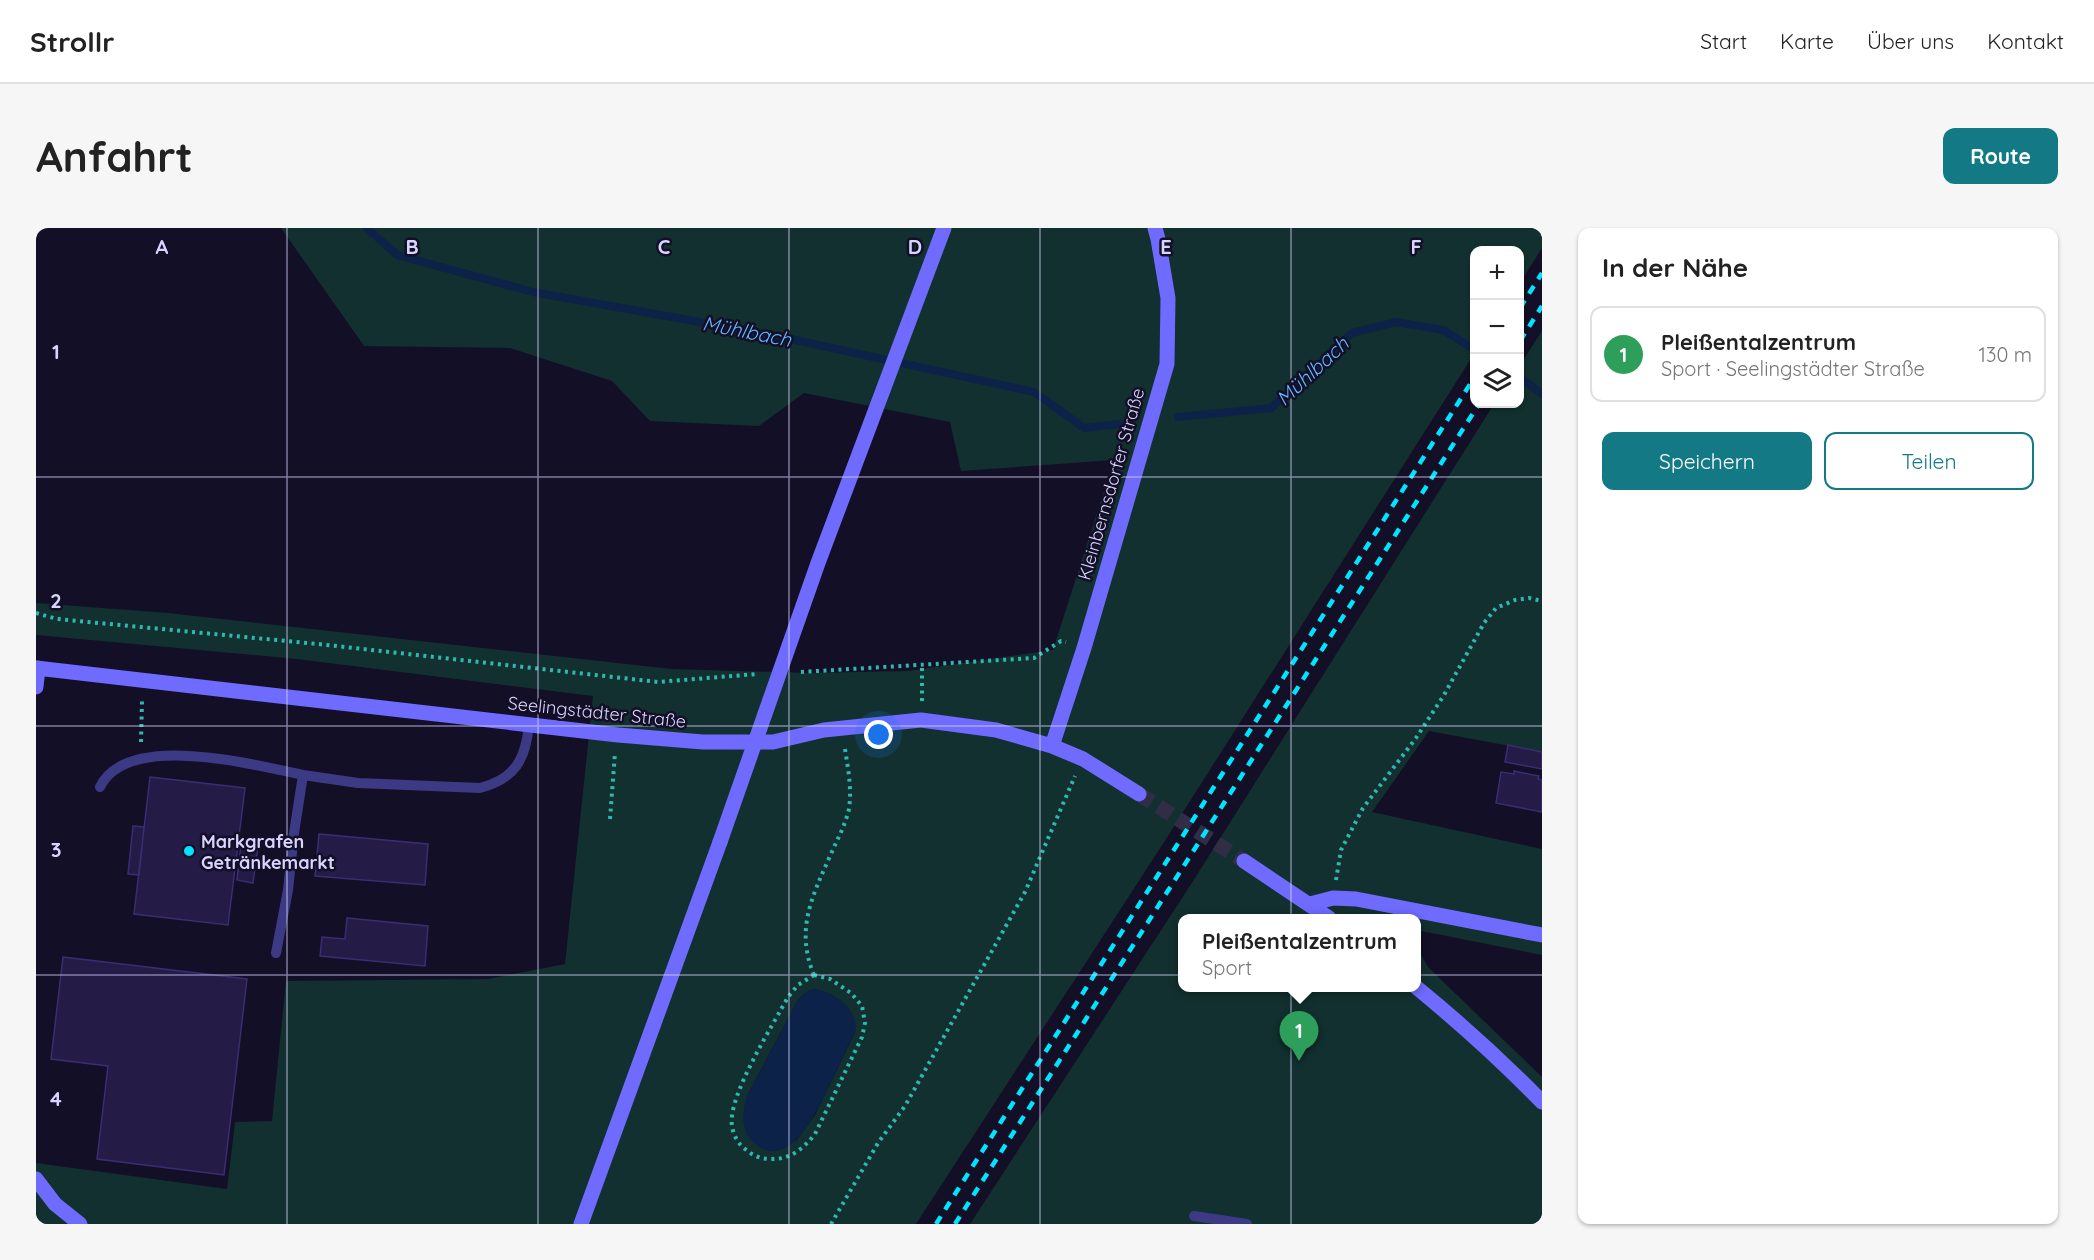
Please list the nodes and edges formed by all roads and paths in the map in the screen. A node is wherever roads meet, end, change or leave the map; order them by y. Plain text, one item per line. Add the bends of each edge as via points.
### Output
1 (944, 228) edge
2 (1155, 228) edge
3 (1542, 601) edge
4 (36, 614) edge
5 (1084, 648) junction
6 (922, 664) junction
7 (37, 668) edge
8 (796, 672) dead end
9 (762, 674) dead end
10 (142, 679) junction
11 (36, 687) edge
12 (921, 720) junction
13 (529, 724) junction
14 (842, 727) junction
15 (1052, 746) junction
16 (140, 759) junction
17 (1083, 759) junction
18 (614, 766) dead end
19 (303, 775) junction
20 (100, 787) dead end
21 (1139, 794) tunnel mouth
22 (610, 819) dead end
23 (1244, 861) tunnel mouth
24 (1333, 898) junction
25 (1310, 904) junction
26 (1324, 914) edge
27 (1542, 935) edge
28 (276, 953) dead end
29 (814, 975) junction
30 (1421, 991) edge
31 (1542, 1102) edge
32 (36, 1179) edge
33 (1194, 1216) dead end
34 (80, 1224) edge
35 (581, 1224) edge
36 (831, 1224) edge
37 (1247, 1224) edge

1 - 35 street, bridge via 818,563
2 - 5 street, Kleinbernsdorfer Straße via 1168,298 1167,364
3 - 24 path via 1515,600 1496,608 1484,622 1444,695 1363,808 1341,850
4 - 9 path via 658,682
5 - 6 path via 1061,640 1034,658
5 - 15 street, Kleinbernsdorfer Straße
6 - 8 path
6 - 12 path
7 - 10 street, Seelingstädter Straße
7 - 11 street
10 - 13 street, Seelingstädter Straße
10 - 16 path
12 - 14 street, Seelingstädter Straße
12 - 15 street, Seelingstädter Straße via 996,730
13 - 14 street, Seelingstädter Straße via 703,742 773,742
13 - 19 lane via 518,764 495,784 480,788 358,783
14 - 29 path via 850,798 844,825 808,911 806,956
15 - 17 street, Seelingstädter Straße
16 - 19 lane via 207,758
16 - 20 lane via 105,776
17 - 21 street, Seelingstädter Straße
17 - 36 path via 1025,892 904,1106
18 - 22 path
19 - 28 lane
23 - 25 street
24 - 25 street
24 - 27 street via 1356,899
25 - 26 street
29 - 29 path via 788,997 736,1096 731,1125 735,1137 752,1155 786,1158 807,1144 862,1037 865,1014 858,999 830,979
30 - 31 street
32 - 34 street via 55,1204
33 - 37 lane

